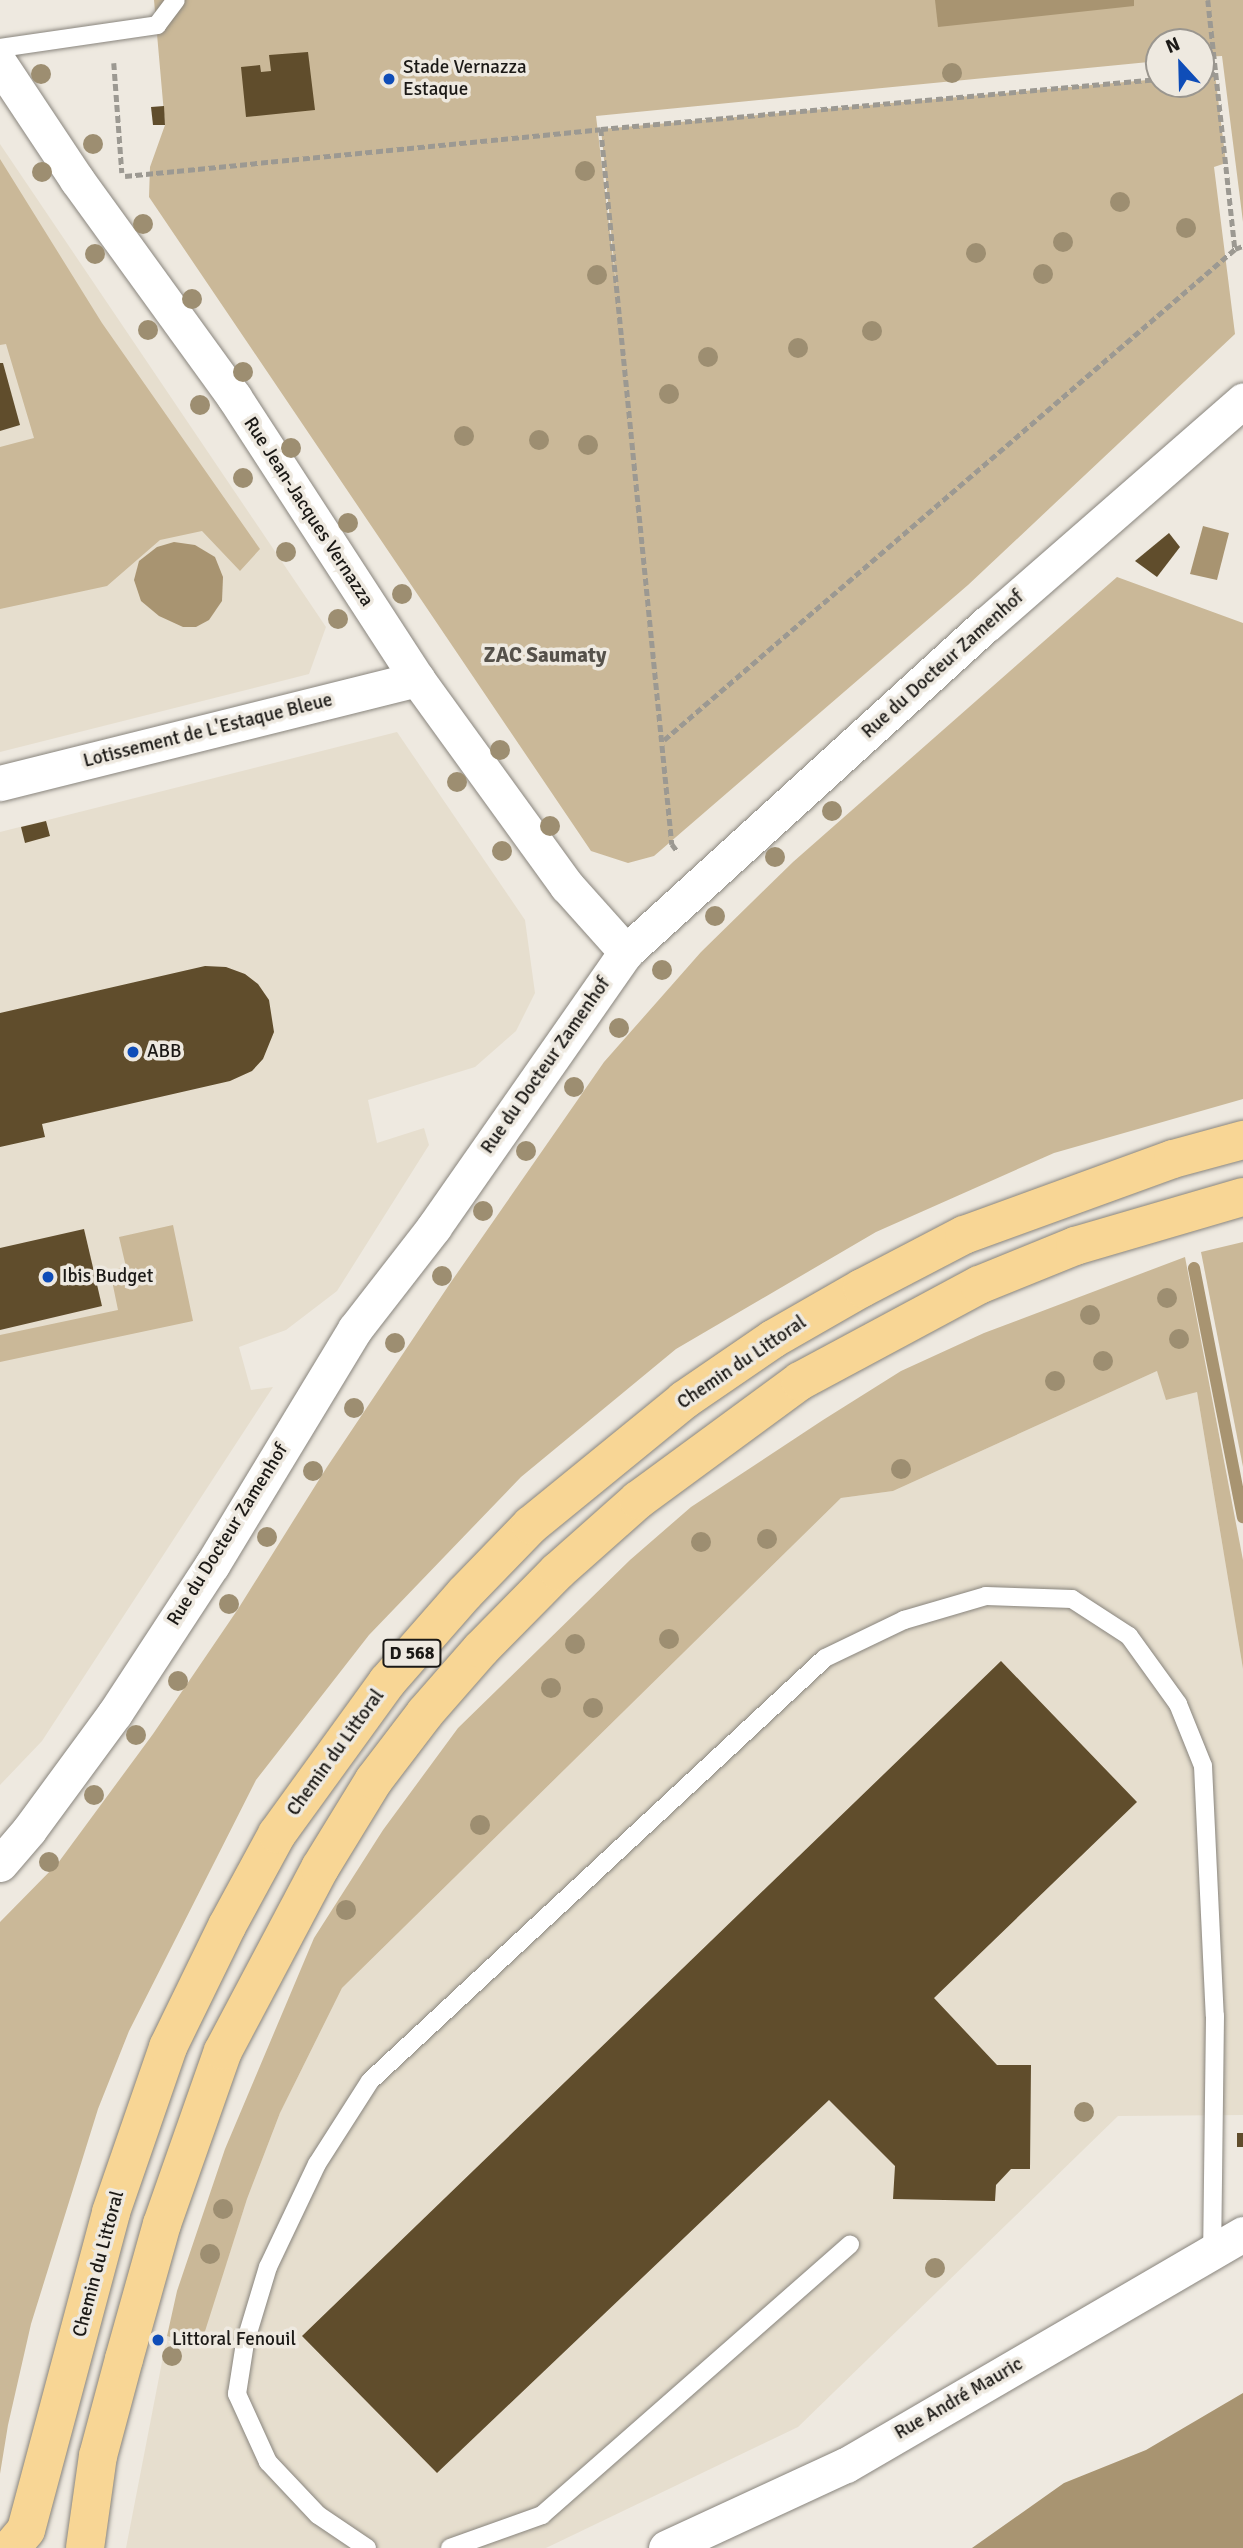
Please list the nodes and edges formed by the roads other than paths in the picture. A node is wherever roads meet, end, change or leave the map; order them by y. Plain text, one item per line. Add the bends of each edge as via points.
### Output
1 (176, 0) edge
2 (0, 48) edge
3 (0, 64) edge
4 (1243, 401) edge
5 (417, 679) junction
6 (0, 783) edge
7 (626, 952) junction
8 (1243, 1140) edge
9 (1243, 1197) edge
10 (0, 1864) edge
11 (1243, 2234) edge
12 (850, 2244) dead end
13 (1212, 2253) junction
14 (11, 2548) edge
15 (85, 2548) edge
16 (367, 2548) edge
17 (450, 2548) edge
18 (666, 2548) edge

1 - 2 lane via 157,25
3 - 5 street, Rue Jean-Jacques Vernazza via 77,180 234,397
4 - 7 street, Rue du Docteur Zamenhof via 987,624
5 - 6 street, Lotissement de L'Estaque Bleue
5 - 7 street, Rue Jean-Jacques Vernazza via 567,886
7 - 10 street, Rue du Docteur Zamenhof via 434,1227 355,1329 212,1565 115,1713
8 - 14 main road, Chemin du Littoral / D 568 via 1173,1159 964,1235 773,1339 684,1400 531,1525 387,1682 277,1835 168,2047 111,2212 26,2530
9 - 15 main road, D 568 via 1074,1246 979,1285 800,1381 648,1492 598,1535 481,1649 425,1713 374,1780 320,1868 223,2051 162,2224 124,2359 98,2456
11 - 13 street, Rue André Mauric
12 - 17 lane via 542,2515
13 - 16 lane via 1215,2016 1203,1766 1178,1704 1129,1636 1072,1599 986,1596 904,1620 825,1658 804,1677 370,2081 317,2164 268,2267 245,2343 237,2394 268,2462 318,2515
13 - 18 street, Rue André Mauric via 846,2465

